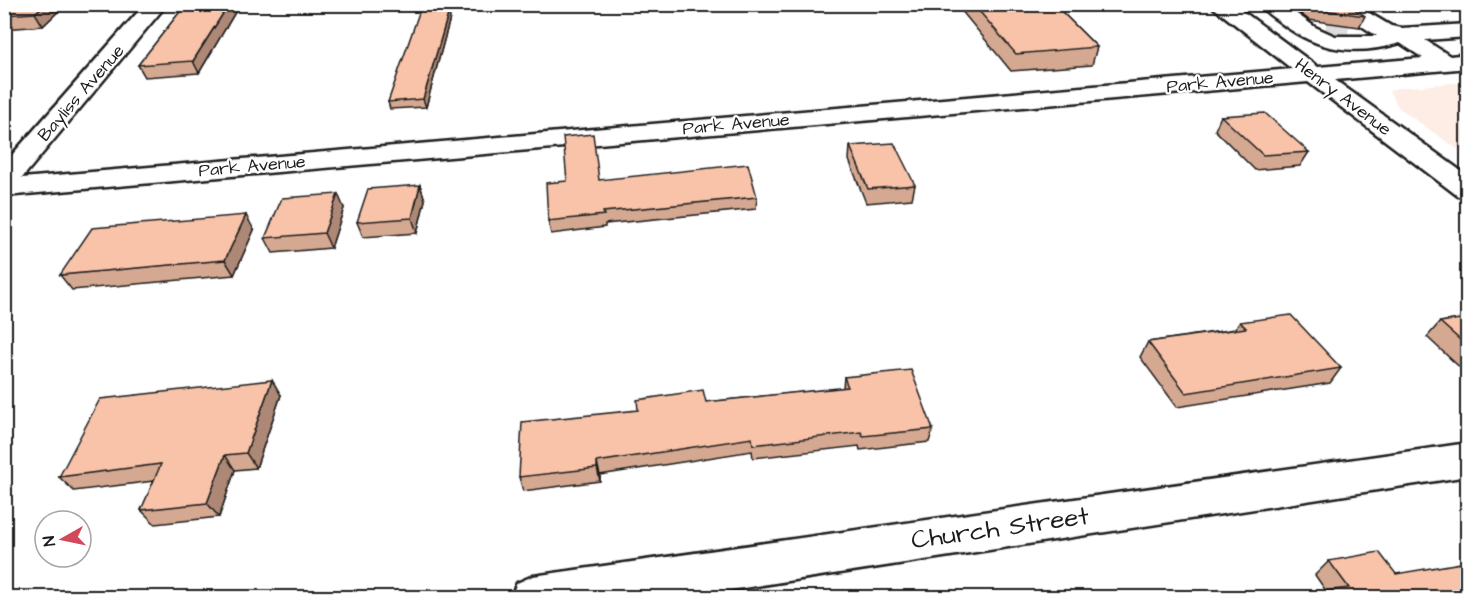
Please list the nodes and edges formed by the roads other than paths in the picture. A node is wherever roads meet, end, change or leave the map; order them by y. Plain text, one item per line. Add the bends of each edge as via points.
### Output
1 (157, 4) edge
2 (1219, 4) edge
3 (1269, 4) edge
4 (1276, 4) edge
5 (1296, 14) junction
6 (1331, 14) edge
7 (1393, 33) junction
8 (1462, 34) edge
9 (1457, 62) edge
10 (1312, 74) junction
11 (4, 182) edge
12 (4, 188) edge
13 (1467, 190) edge
14 (1467, 459) edge
15 (533, 597) edge

1 - 11 street, Bayliss Avenue
2 - 10 street, Henry Avenue
3 - 5 street
4 - 5 street
5 - 6 street
5 - 7 street via 1320,38 1382,44
6 - 7 street
7 - 8 street
7 - 9 street
9 - 10 street, Park Avenue
10 - 12 street, Park Avenue
10 - 13 street, Henry Avenue
14 - 15 street, Church Street

